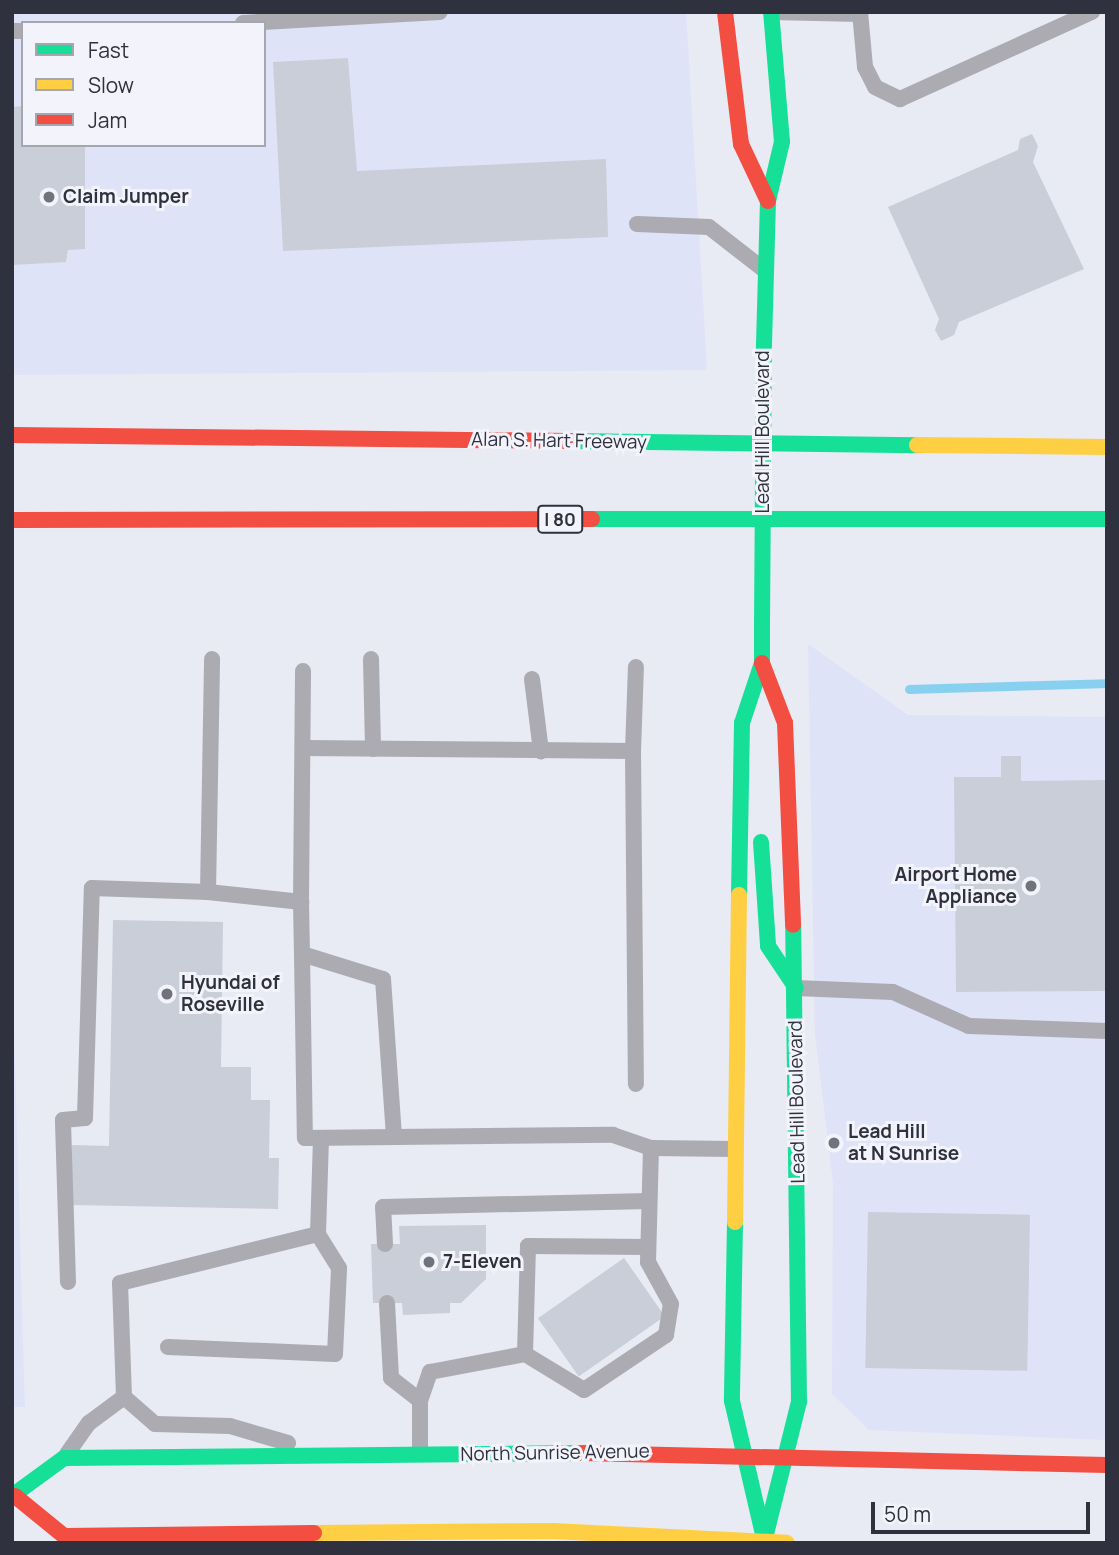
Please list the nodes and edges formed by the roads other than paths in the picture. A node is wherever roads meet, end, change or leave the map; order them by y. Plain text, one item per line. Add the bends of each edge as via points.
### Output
1 (440, 12) edge
2 (725, 12) edge
3 (771, 12) edge
4 (1092, 12) edge
5 (860, 13) edge
6 (266, 22) edge
7 (768, 201) junction
8 (637, 224) dead end
9 (764, 270) junction
10 (12, 435) edge
11 (1107, 447) edge
12 (1107, 519) edge
13 (12, 520) edge
14 (212, 659) dead end
15 (371, 659) dead end
16 (762, 663) junction
17 (636, 667) dead end
18 (303, 671) dead end
19 (532, 679) dead end
20 (742, 723) junction
21 (303, 748) junction
22 (373, 749) junction
23 (541, 751) junction
24 (633, 751) junction
25 (208, 892) junction
26 (301, 902) junction
27 (302, 954) junction
28 (796, 988) junction
29 (1107, 1031) edge
30 (636, 1084) dead end
31 (394, 1137) junction
32 (321, 1138) junction
33 (651, 1148) junction
34 (733, 1149) junction
35 (649, 1201) junction
36 (318, 1234) junction
37 (385, 1244) dead end
38 (648, 1247) junction
39 (68, 1282) dead end
40 (387, 1303) dead end
41 (168, 1347) dead end
42 (525, 1354) junction
43 (124, 1397) junction
44 (420, 1401) junction
45 (741, 1452) junction
46 (788, 1452) junction
47 (420, 1454) junction
48 (332, 1455) junction
49 (64, 1458) junction
50 (1107, 1465) edge
51 (14, 1496) edge
52 (303, 1538) edge
53 (765, 1542) edge
54 (789, 1543) edge

1 - 6 lane
2 - 7 main road, Lead Hill Boulevard via 741,144
3 - 5 lane
3 - 7 main road, Lead Hill Boulevard via 782,142
4 - 5 lane via 900,99 875,87 865,67
7 - 9 main road, Lead Hill Boulevard
8 - 9 lane via 709,227
9 - 16 main road, Lead Hill Boulevard, bridge
10 - 11 main road, Alan S. Hart Freeway
12 - 13 main road, I 80
14 - 25 lane
15 - 22 lane
16 - 20 main road, Lead Hill Boulevard
16 - 28 main road, Lead Hill Boulevard via 785,723
17 - 24 lane
18 - 21 lane
19 - 23 lane
20 - 28 main road via 755,762 768,946
20 - 34 main road, Lead Hill Boulevard
21 - 22 lane
21 - 26 lane
22 - 23 lane
23 - 24 lane
24 - 30 lane
25 - 26 lane
25 - 39 lane via 92,888 85,1118 63,1120
26 - 27 lane
27 - 31 lane via 383,979
27 - 32 lane via 305,1138
28 - 29 lane via 893,992 969,1026
28 - 46 main road, Lead Hill Boulevard via 799,1402
31 - 32 lane
31 - 33 lane via 613,1135
32 - 36 lane
33 - 34 lane
33 - 35 lane
34 - 45 main road, Lead Hill Boulevard via 732,1401
35 - 37 lane via 383,1208
35 - 38 lane
36 - 41 lane via 339,1268 335,1354
36 - 43 lane via 120,1283
38 - 42 lane via 528,1246
38 - 42 lane via 648,1262 671,1304 666,1335 584,1390
40 - 44 lane via 391,1378
42 - 44 lane via 430,1372
43 - 48 lane via 155,1424 230,1426
43 - 49 lane via 89,1423
44 - 47 lane
45 - 46 main road, North Sunrise Avenue
45 - 47 main road, North Sunrise Avenue
45 - 53 main road, Lead Hill Boulevard
46 - 50 main road, North Sunrise Avenue
46 - 53 main road, Lead Hill Boulevard
47 - 48 main road, North Sunrise Avenue
48 - 49 main road, North Sunrise Avenue
49 - 51 main road
51 - 52 main road via 64,1535
52 - 53 main road via 671,1533
53 - 54 main road

